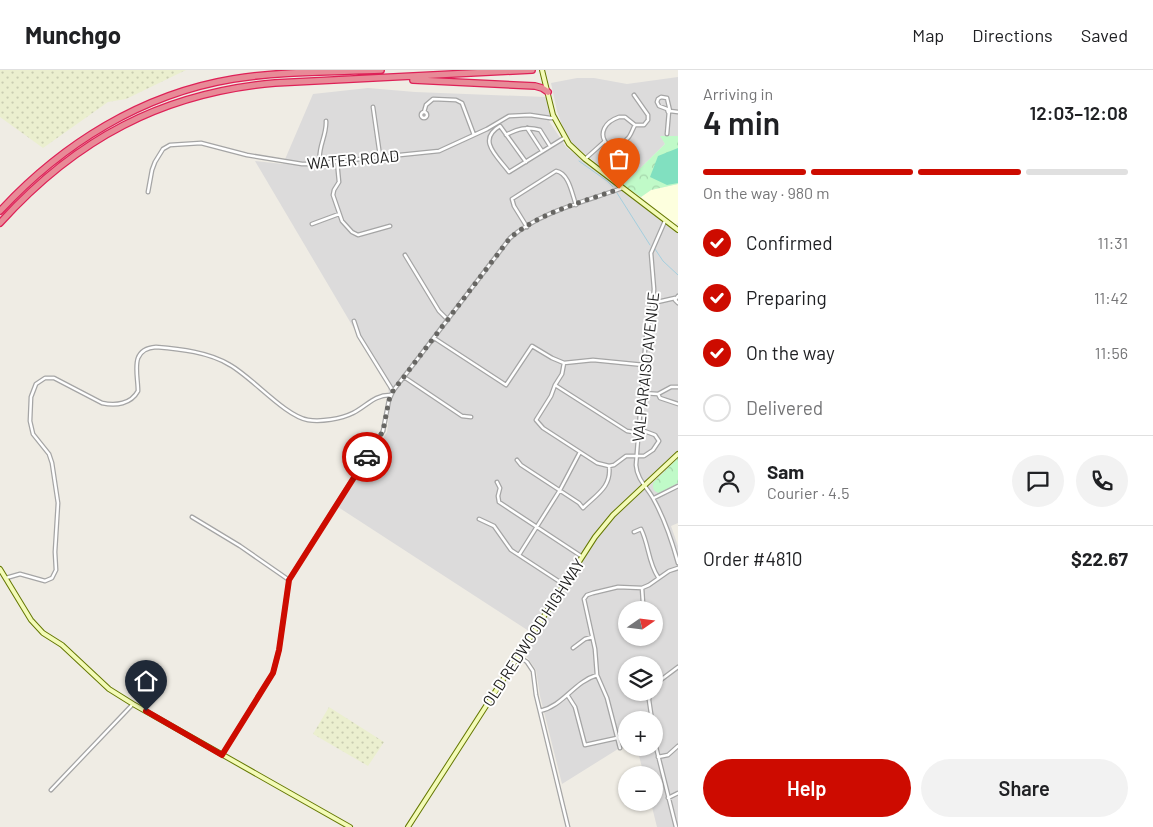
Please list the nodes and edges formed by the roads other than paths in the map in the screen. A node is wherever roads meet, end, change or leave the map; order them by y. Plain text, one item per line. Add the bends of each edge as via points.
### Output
1 (371, 70) edge
2 (380, 70) edge
3 (532, 70) edge
4 (542, 70) edge
5 (367, 71) edge
6 (394, 78) junction
7 (545, 83) junction
8 (535, 86) junction
9 (548, 92) junction
10 (634, 95) dead end
11 (373, 107) dead end
12 (424, 112) dead end
13 (669, 112) junction
14 (678, 112) edge
15 (554, 118) junction
16 (326, 121) dead end
17 (635, 125) junction
18 (526, 128) junction
19 (667, 134) dead end
20 (474, 135) junction
21 (506, 135) junction
22 (564, 138) junction
23 (604, 142) junction
24 (550, 146) junction
25 (542, 151) junction
26 (62, 154) junction
27 (380, 156) junction
28 (585, 159) junction
29 (337, 161) junction
30 (526, 162) junction
31 (320, 163) junction
32 (43, 165) dead end
33 (623, 188) junction
34 (148, 192) dead end
35 (576, 205) junction
36 (0, 211) edge
37 (339, 214) junction
38 (665, 221) junction
39 (0, 223) edge
40 (312, 224) dead end
41 (390, 226) dead end
42 (526, 227) junction
43 (678, 230) edge
44 (404, 254) dead end
45 (677, 297) edge
46 (678, 302) edge
47 (653, 304) junction
48 (448, 320) junction
49 (354, 321) dead end
50 (434, 338) junction
51 (564, 363) junction
52 (644, 365) junction
53 (404, 377) junction
54 (555, 385) junction
55 (678, 387) edge
56 (393, 391) junction
57 (642, 393) junction
58 (658, 394) junction
59 (390, 395) junction
60 (678, 404) edge
61 (471, 417) dead end
62 (639, 428) junction
63 (639, 433) junction
64 (580, 452) junction
65 (678, 454) edge
66 (637, 457) junction
67 (517, 460) dead end
68 (609, 466) junction
69 (497, 482) dead end
70 (644, 485) junction
71 (678, 486) edge
72 (560, 490) junction
73 (654, 498) junction
74 (192, 517) dead end
75 (479, 519) dead end
76 (536, 527) junction
77 (634, 532) dead end
78 (519, 555) junction
79 (581, 556) junction
80 (678, 563) edge
81 (678, 568) edge
82 (0, 569) edge
83 (658, 577) junction
84 (6, 578) junction
85 (289, 580) junction
86 (563, 584) junction
87 (642, 588) junction
88 (643, 601) edge
89 (592, 637) junction
90 (573, 648) dead end
91 (518, 656) junction
92 (678, 667) edge
93 (597, 675) junction
94 (663, 678) edge
95 (568, 696) junction
96 (133, 704) junction
97 (540, 711) junction
98 (617, 737) junction
99 (618, 741) edge
100 (678, 746) edge
101 (222, 755) junction
102 (658, 757) joint
103 (51, 790) dead end
104 (678, 793) edge
105 (668, 798) junction
106 (350, 827) edge
107 (408, 827) edge
108 (568, 827) edge
109 (676, 827) edge

1 - 5 highway
2 - 5 highway
3 - 6 highway
4 - 7 main road
5 - 26 highway via 268,75 195,88 125,115
6 - 8 highway
6 - 39 highway via 256,84 165,106 113,130 65,161
7 - 8 highway
7 - 9 main road
8 - 9 highway
9 - 15 main road
10 - 17 street via 648,115 644,124
11 - 27 street
12 - 20 street via 426,104 433,99 458,100 464,106
13 - 13 street via 667,98 661,96 657,102
13 - 14 street
13 - 19 street
15 - 20 street, WATER ROAD via 509,116
15 - 22 main road
16 - 31 street via 319,151
17 - 23 street via 627,140 618,147
17 - 23 street via 626,117 613,119 604,130
18 - 21 street
18 - 24 street via 540,130
18 - 25 street
20 - 27 street, WATER ROAD via 438,151
21 - 30 street
21 - 30 street via 500,126 490,134 489,145 510,172
22 - 24 street
22 - 28 main road
23 - 28 street
24 - 25 street
25 - 30 street
26 - 32 highway
26 - 36 highway via 33,177
27 - 29 street, WATER ROAD
28 - 33 main road
29 - 31 street, WATER ROAD
29 - 37 street via 339,182 333,195
31 - 34 street, WATER ROAD via 298,164 198,143 168,145 153,167
33 - 35 street
33 - 38 main road
35 - 42 street
35 - 42 street via 564,175 556,171 512,199
37 - 40 street
37 - 41 street via 356,234
38 - 43 main road
38 - 47 street, VALPARAISO AVENUE via 651,253
42 - 48 street via 510,238
44 - 48 street
45 - 46 street
45 - 47 street
47 - 52 street, VALPARAISO AVENUE
48 - 50 street
49 - 56 street via 359,336
50 - 51 street via 506,385 532,346
50 - 53 street
51 - 52 street via 593,360
51 - 54 street
52 - 57 street, VALPARAISO AVENUE
53 - 56 street
53 - 61 street via 462,416
54 - 63 street via 627,431
54 - 64 street via 536,423
55 - 58 street
56 - 59 street
57 - 58 street
57 - 62 street, VALPARAISO AVENUE
58 - 60 street via 660,398
59 - 84 street via 378,396 347,416 309,420 288,411 254,381 220,360 156,347 150,347 139,356 138,391 122,404 102,403 54,378 41,379 32,393 30,421 33,434 52,463 58,503 56,570 52,578 45,580 20,574
59 - 85 street via 383,431
62 - 63 street, VALPARAISO AVENUE
62 - 66 street via 655,435 659,443 648,454
63 - 66 street, VALPARAISO AVENUE
64 - 68 street via 597,463
64 - 72 street
65 - 70 main road, OLD REDWOOD HIGHWAY
66 - 68 street via 626,456
66 - 70 street, VALPARAISO AVENUE via 636,471
67 - 72 street
68 - 72 street via 610,478 604,488 583,508
69 - 76 street via 499,502
70 - 73 street, VALPARAISO AVENUE
70 - 79 main road, OLD REDWOOD HIGHWAY via 613,515
71 - 73 street
72 - 76 street
73 - 80 street, VALPARAISO AVENUE
74 - 85 street
75 - 78 street via 494,526 508,547
76 - 78 street
76 - 79 street
77 - 83 street via 641,530 645,537
78 - 86 street
79 - 86 main road, OLD REDWOOD HIGHWAY
81 - 83 street
82 - 84 main road
83 - 87 street
84 - 96 main road via 31,620 43,633 62,645 109,689
85 - 101 street via 273,673
86 - 91 main road, OLD REDWOOD HIGHWAY
87 - 88 street
87 - 89 street via 618,587 587,595 584,599
89 - 90 street
89 - 93 street
91 - 97 street via 533,671
91 - 107 main road, OLD REDWOOD HIGHWAY
92 - 94 street
93 - 95 street
93 - 98 street
95 - 97 street via 554,707
95 - 98 street via 576,707 585,745
96 - 101 main road
96 - 103 street
97 - 108 street
98 - 99 street
100 - 102 street via 668,755
101 - 106 main road
102 - 105 street
104 - 105 street
105 - 109 street

